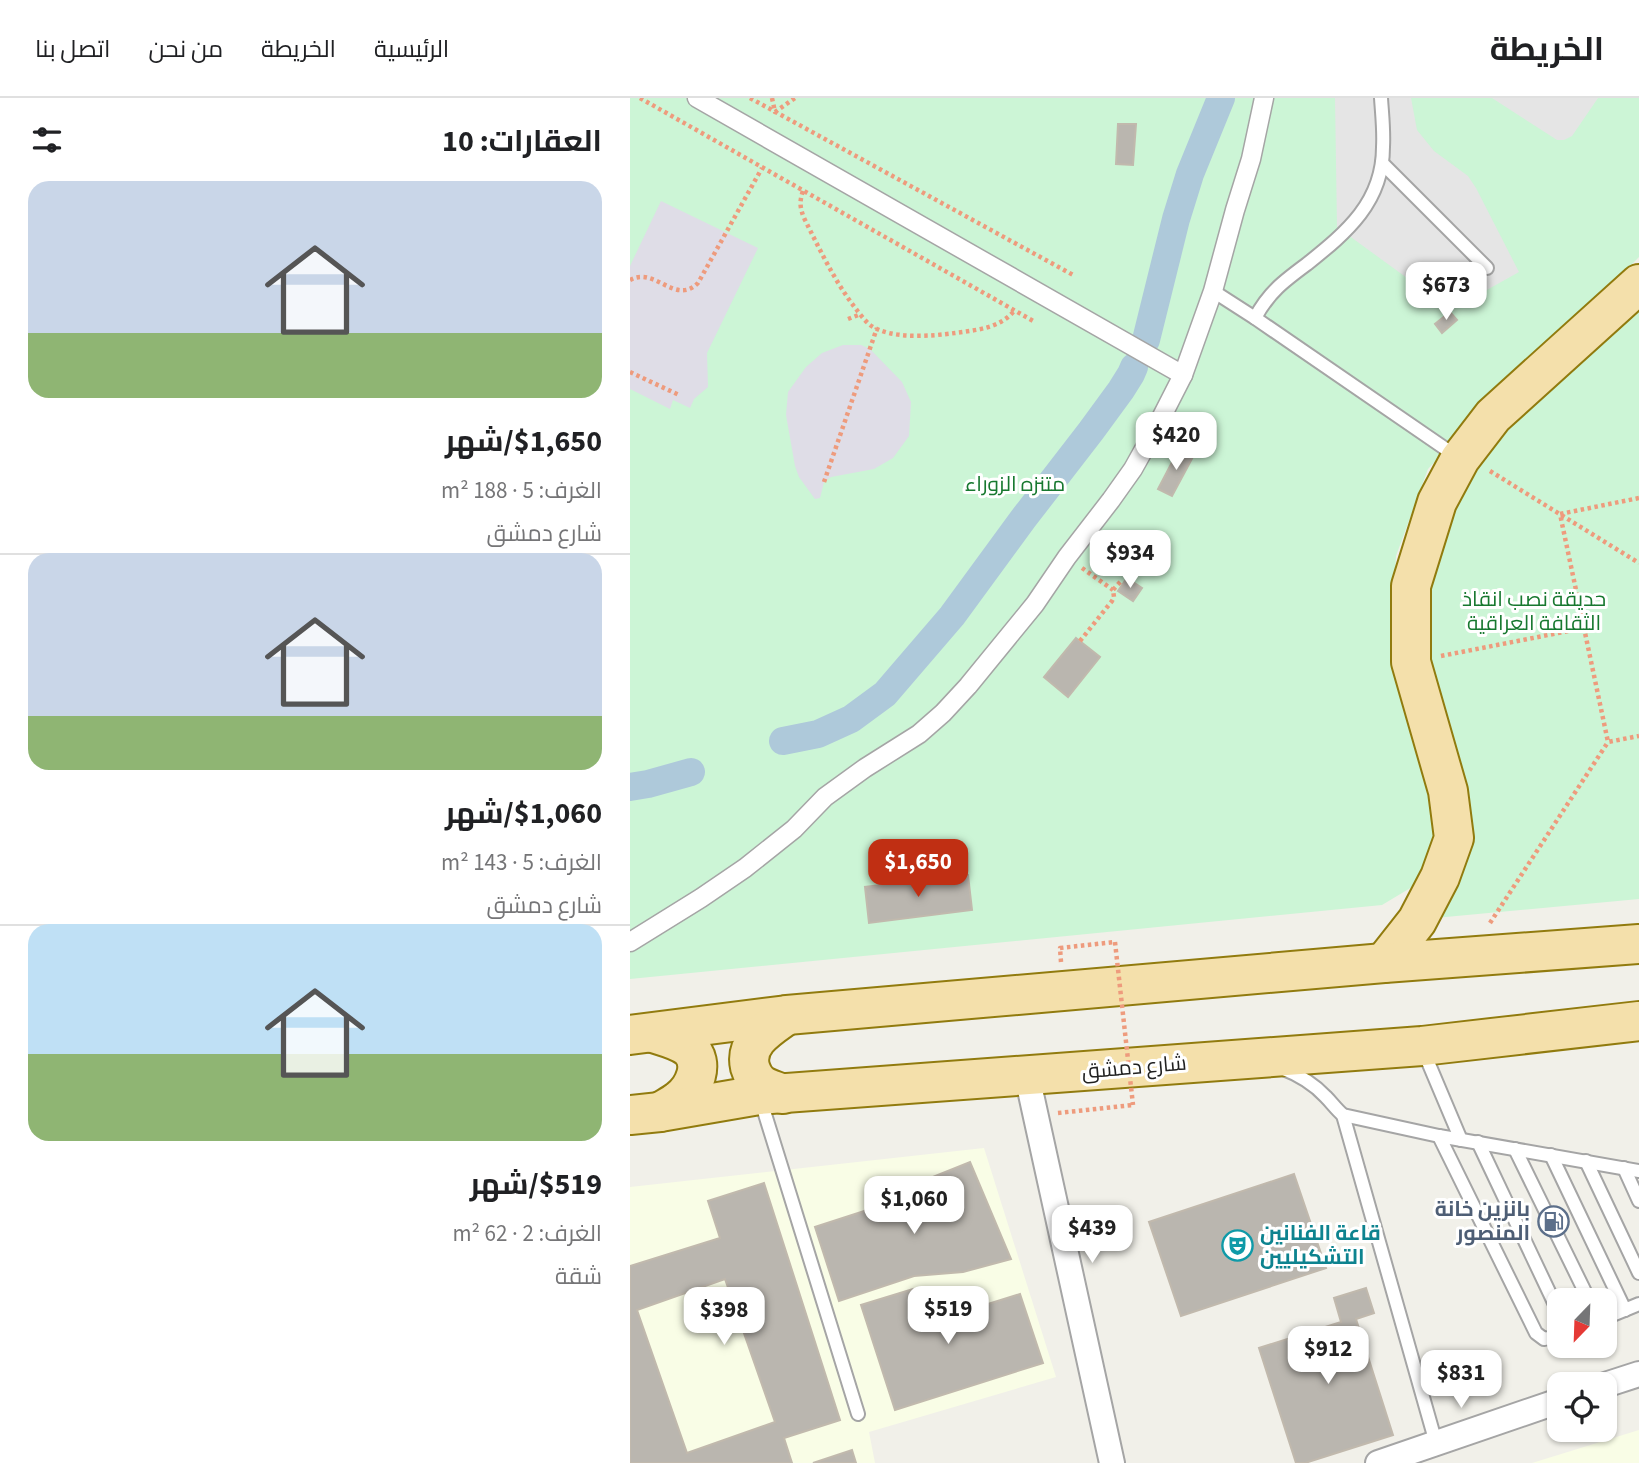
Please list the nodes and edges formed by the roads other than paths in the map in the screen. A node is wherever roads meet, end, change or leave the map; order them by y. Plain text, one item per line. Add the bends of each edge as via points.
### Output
1 (697, 98) edge
2 (1264, 98) edge
3 (1381, 98) edge
4 (1382, 163) junction
5 (1487, 268) dead end
6 (1639, 284) edge
7 (1213, 291) junction
8 (1255, 318) junction
9 (1183, 375) junction
10 (1460, 459) junction
11 (630, 942) edge
12 (1639, 944) edge
13 (1384, 963) junction
14 (787, 1015) junction
15 (1639, 1021) edge
16 (642, 1034) edge
17 (1422, 1046) junction
18 (1236, 1059) junction
19 (1027, 1076) junction
20 (771, 1094) junction
21 (645, 1113) edge
22 (1343, 1115) junction
23 (1439, 1136) junction
24 (1461, 1140) junction
25 (1478, 1142) junction
26 (1515, 1149) junction
27 (1550, 1155) junction
28 (1586, 1161) junction
29 (1624, 1168) junction
30 (1639, 1171) edge
31 (1639, 1200) edge
32 (1639, 1273) edge
33 (1547, 1288) edge
34 (1582, 1288) edge
35 (1639, 1304) edge
36 (1625, 1310) junction
37 (1617, 1313) edge
38 (1547, 1339) edge
39 (1639, 1374) edge
40 (1617, 1381) edge
41 (1547, 1405) edge
42 (858, 1414) dead end
43 (1436, 1443) junction
44 (1112, 1463) edge
45 (1378, 1463) edge

1 - 9 street
2 - 7 street
3 - 4 lane
4 - 5 lane
4 - 8 lane via 1371,199 1359,217 1274,290
6 - 10 main road via 1493,415
7 - 8 lane
7 - 9 street
8 - 10 lane
9 - 11 street via 1133,468 1090,530 943,713 825,797 745,868
10 - 13 main road via 1437,502 1411,586 1411,662 1448,791 1454,838 1417,920
12 - 13 main road
13 - 14 main road
14 - 16 main road
14 - 20 main road via 753,1044 748,1056 754,1078
15 - 17 main road, شارع دمشق
16 - 21 main road via 677,1041 691,1049 697,1061 694,1082 680,1100
17 - 18 main road, شارع دمشق
17 - 24 lane
18 - 19 main road, شارع دمشق
18 - 22 lane via 1290,1072 1316,1088
19 - 20 main road, شارع دمشق
19 - 44 street
20 - 21 main road, شارع دمشق
20 - 42 lane
22 - 23 lane
22 - 43 lane
23 - 24 lane
23 - 38 lane via 1536,1333
24 - 25 lane
25 - 26 lane
25 - 33 lane
26 - 27 lane
26 - 34 lane
27 - 28 lane
27 - 36 lane
28 - 29 lane
28 - 32 lane
29 - 30 lane
29 - 31 lane
35 - 36 lane
36 - 37 lane
39 - 40 street
41 - 43 street
43 - 45 street

